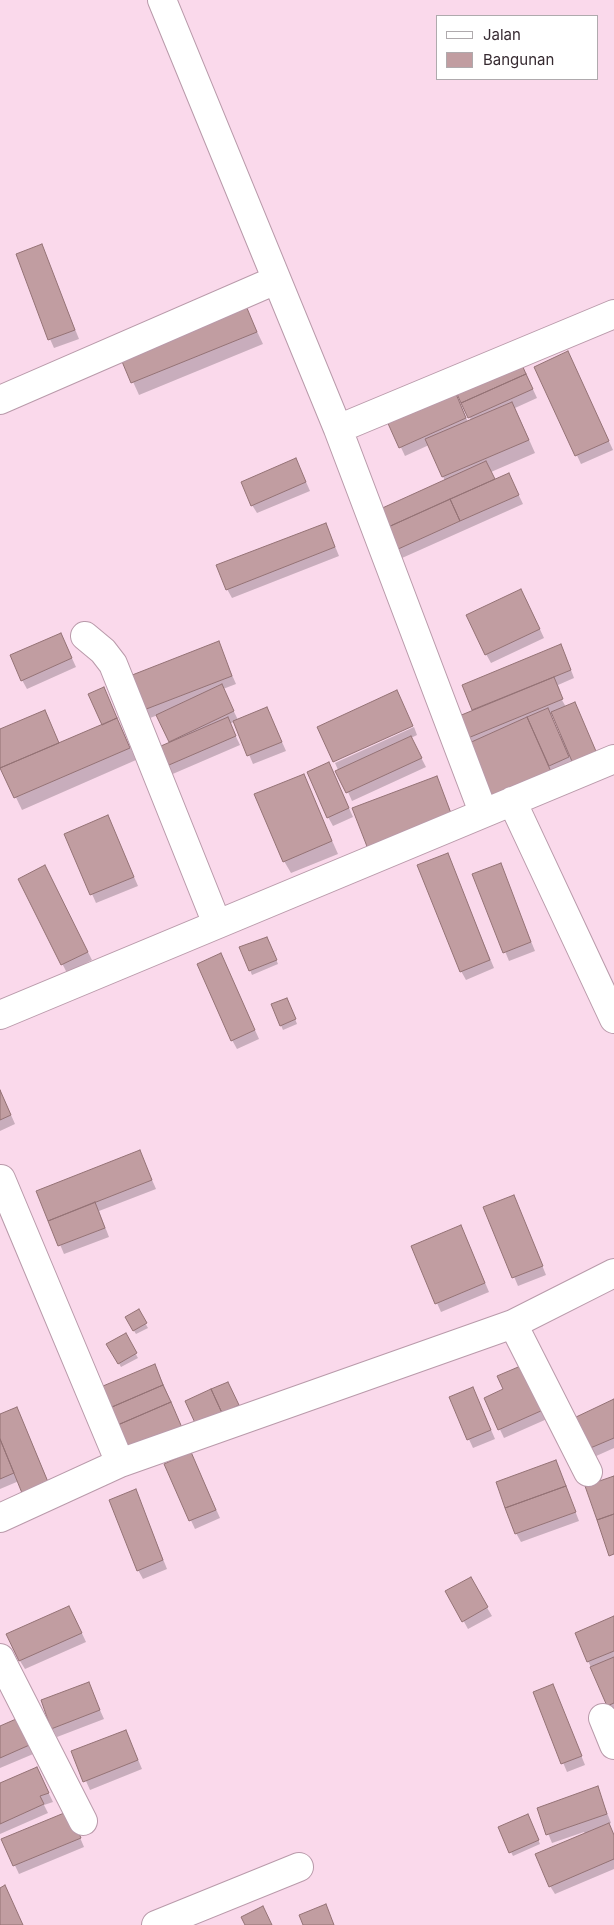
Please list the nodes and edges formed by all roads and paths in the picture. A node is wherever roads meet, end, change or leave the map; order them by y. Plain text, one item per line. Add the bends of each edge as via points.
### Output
1 (162, 0) edge
2 (276, 280) junction
3 (614, 314) edge
4 (0, 400) edge
5 (338, 429) junction
6 (85, 636) dead end
7 (614, 759) edge
8 (512, 801) junction
9 (483, 812) junction
10 (217, 924) junction
11 (0, 1016) edge
12 (614, 1019) edge
13 (1, 1179) edge
14 (614, 1273) edge
15 (512, 1324) junction
16 (120, 1463) junction
17 (588, 1472) dead end
18 (0, 1518) edge
19 (0, 1658) edge
20 (602, 1718) dead end
21 (614, 1745) edge
22 (83, 1820) dead end
23 (298, 1867) dead end
24 (156, 1925) edge

1 - 2 street
2 - 4 street
2 - 5 street
3 - 5 street
5 - 9 street
6 - 10 street via 104,651 113,664
7 - 8 street
8 - 9 street
8 - 12 street
9 - 10 street
10 - 11 street
13 - 16 street
14 - 15 street
15 - 16 street
15 - 17 street
16 - 18 street
19 - 22 street
20 - 21 street
23 - 24 street

